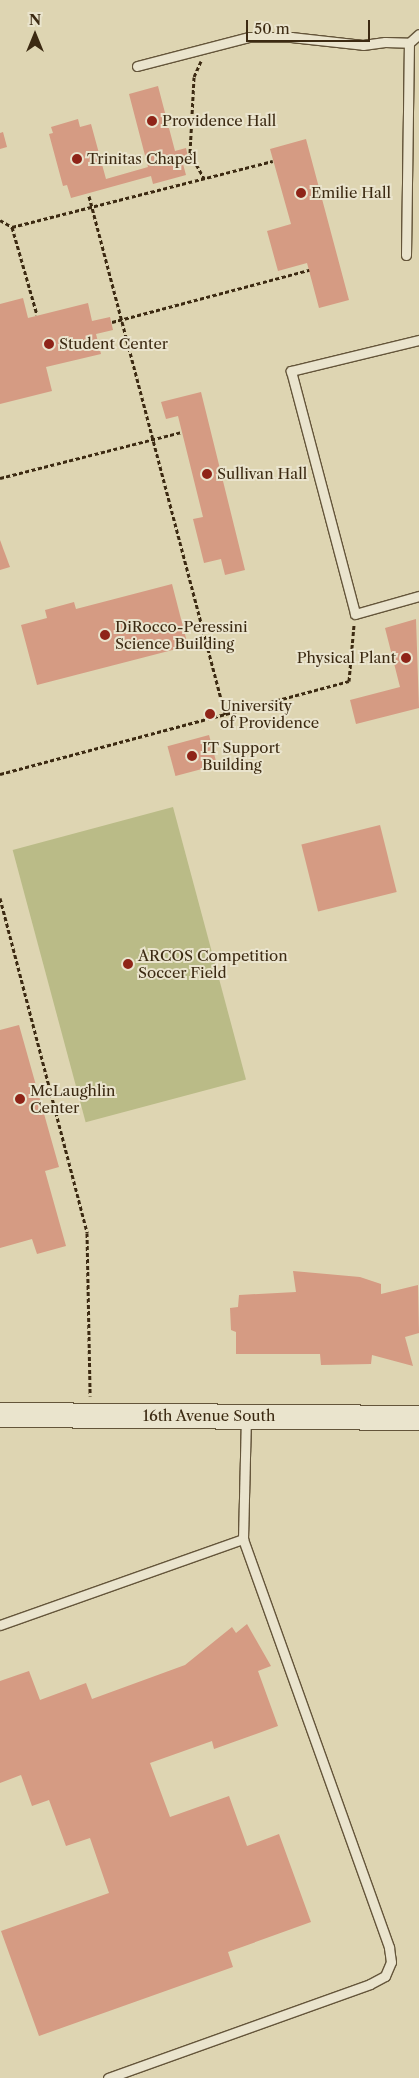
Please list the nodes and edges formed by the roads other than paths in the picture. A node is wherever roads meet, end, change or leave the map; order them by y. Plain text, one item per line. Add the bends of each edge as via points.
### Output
1 (419, 34) edge
2 (409, 43) junction
3 (137, 66) dead end
4 (406, 255) dead end
5 (419, 340) edge
6 (419, 596) edge
7 (0, 1415) edge
8 (246, 1417) junction
9 (419, 1418) edge
10 (243, 1539) junction
11 (0, 1625) edge
12 (108, 2078) edge

1 - 2 lane
2 - 3 lane via 363,45 291,37 248,37
2 - 4 lane
5 - 6 lane via 291,371 355,614
7 - 8 street, 16th Avenue South
8 - 9 street, 16th Avenue South
8 - 10 lane
10 - 11 lane
10 - 12 lane via 392,1962 386,1976 370,1984

